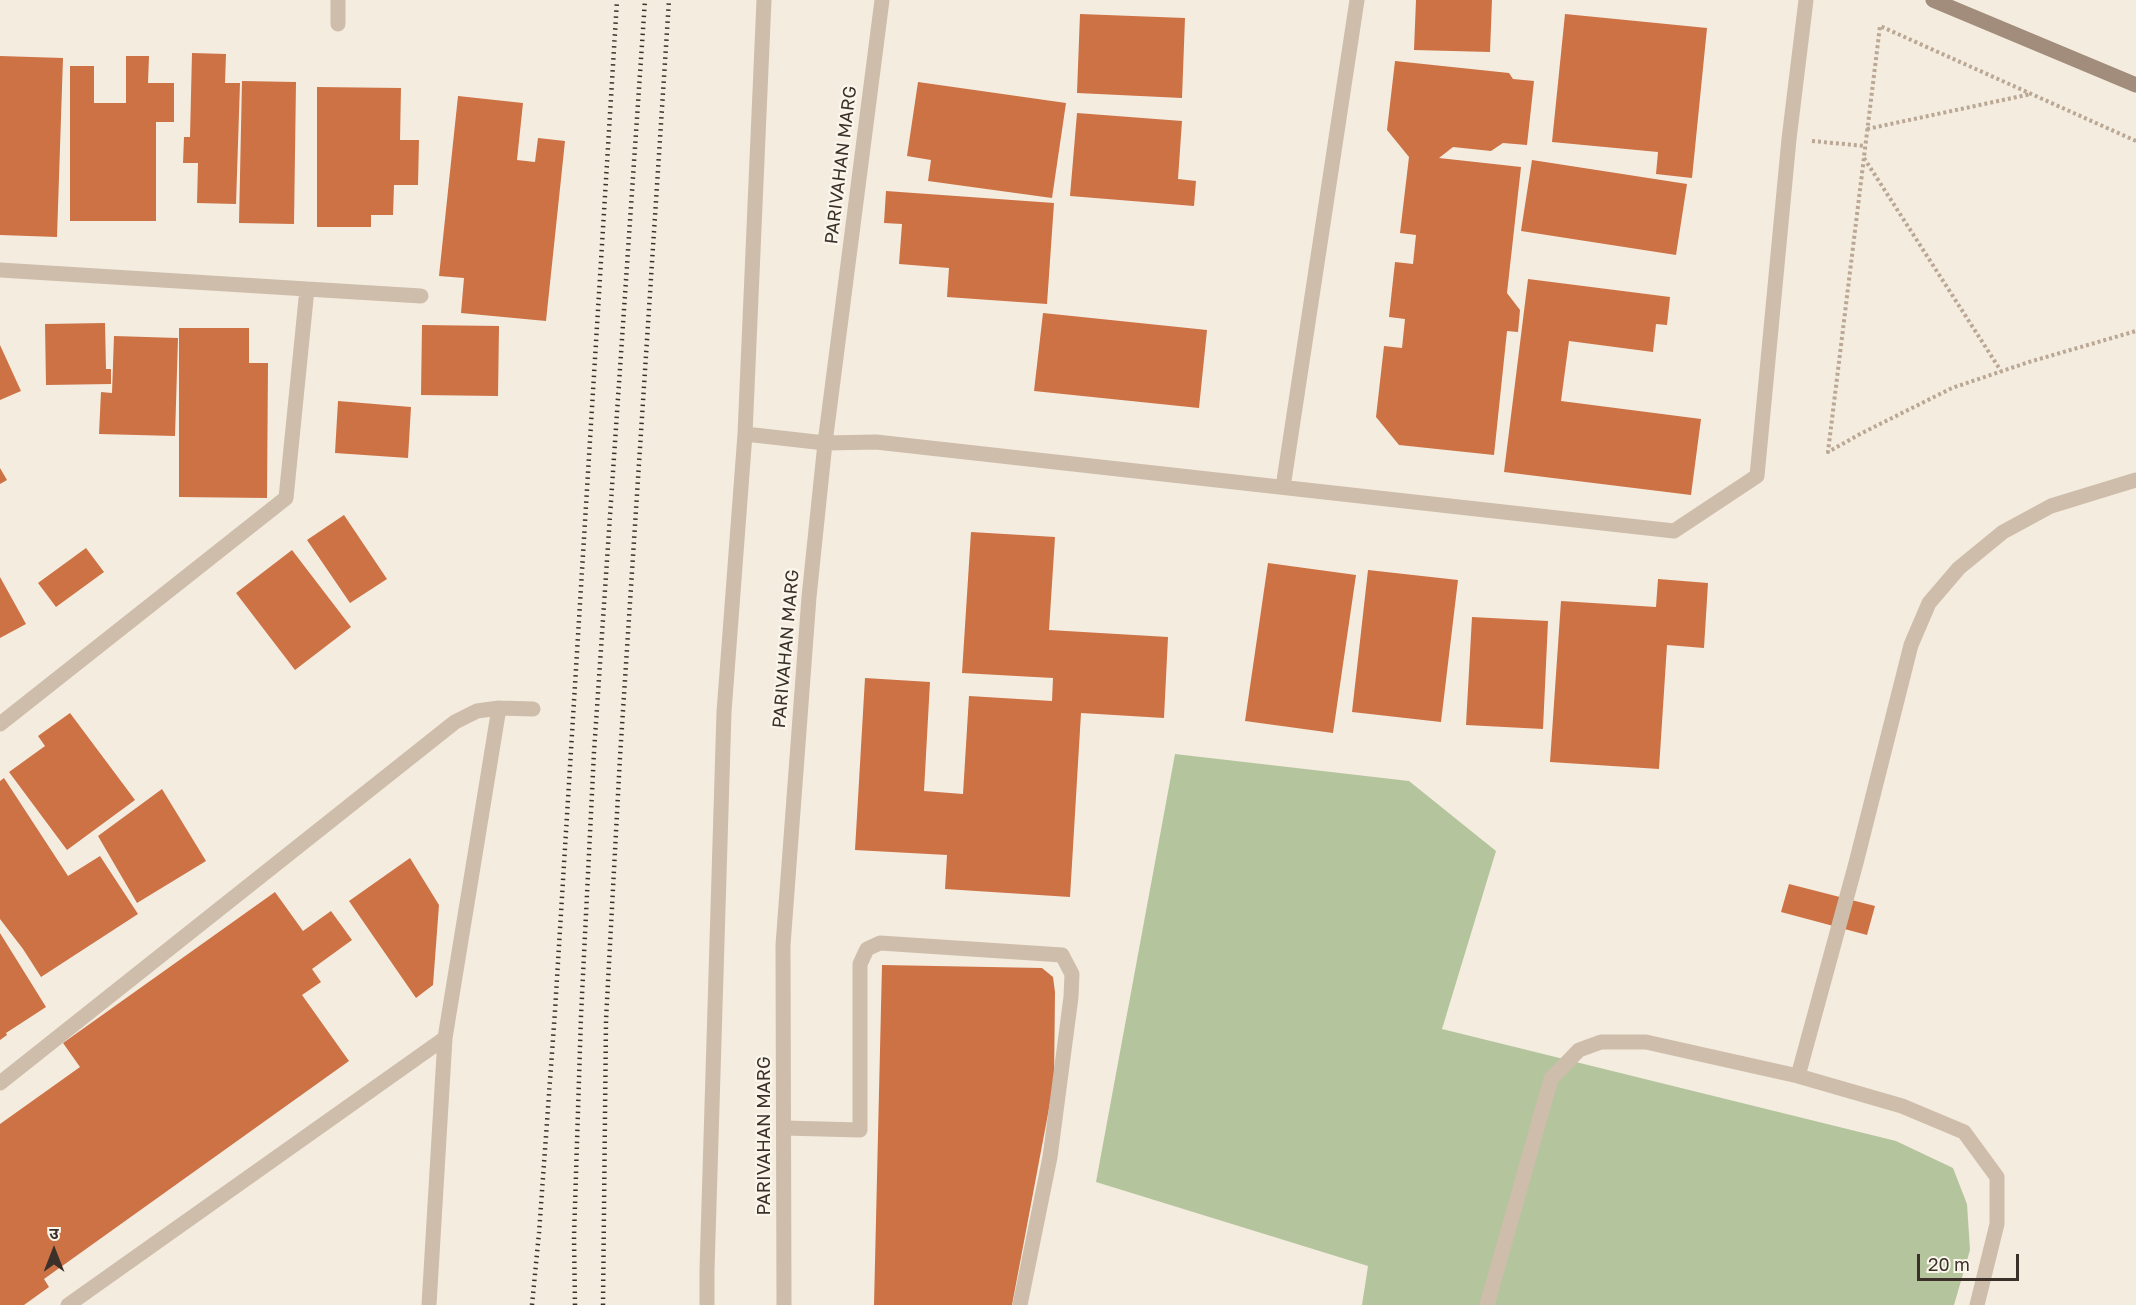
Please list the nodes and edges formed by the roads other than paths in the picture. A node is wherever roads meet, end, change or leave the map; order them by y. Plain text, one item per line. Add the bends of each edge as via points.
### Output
1 (338, 0) edge
2 (764, 0) edge
3 (882, 0) edge
4 (1357, 0) edge
5 (1806, 0) edge
6 (1933, 0) edge
7 (338, 24) dead end
8 (2136, 85) edge
9 (0, 270) edge
10 (307, 289) junction
11 (422, 296) dead end
12 (745, 434) junction
13 (825, 443) junction
14 (2136, 480) edge
15 (1283, 487) junction
16 (499, 708) junction
17 (533, 709) dead end
18 (0, 724) edge
19 (445, 1038) junction
20 (1798, 1076) junction
21 (0, 1083) edge
22 (784, 1128) junction
23 (68, 1305) edge
24 (429, 1305) edge
25 (707, 1305) edge
26 (784, 1305) edge
27 (1020, 1305) edge
28 (1487, 1305) edge
29 (1977, 1305) edge

1 - 7 street
2 - 12 street
3 - 13 street, PARIVAHAN MARG
4 - 15 street
5 - 15 street via 1757,476 1674,531
6 - 8 street
9 - 10 street
10 - 11 street
10 - 18 street via 286,498
12 - 13 street
12 - 25 street via 724,712
13 - 15 street via 876,442
13 - 22 street, PARIVAHAN MARG via 809,597 783,945
14 - 20 street via 2051,506 2003,532 1959,568 1929,603 1911,645
16 - 17 street
16 - 19 street
16 - 21 street via 477,711 455,722
19 - 23 street
19 - 24 street
20 - 28 street via 1646,1042 1601,1042 1579,1050 1551,1079
20 - 29 street via 1902,1106 1964,1132 1997,1178 1997,1224
22 - 26 street, PARIVAHAN MARG
22 - 27 street via 860,1131 860,963 867,949 880,943 1062,955 1072,974 1071,997 1050,1157

